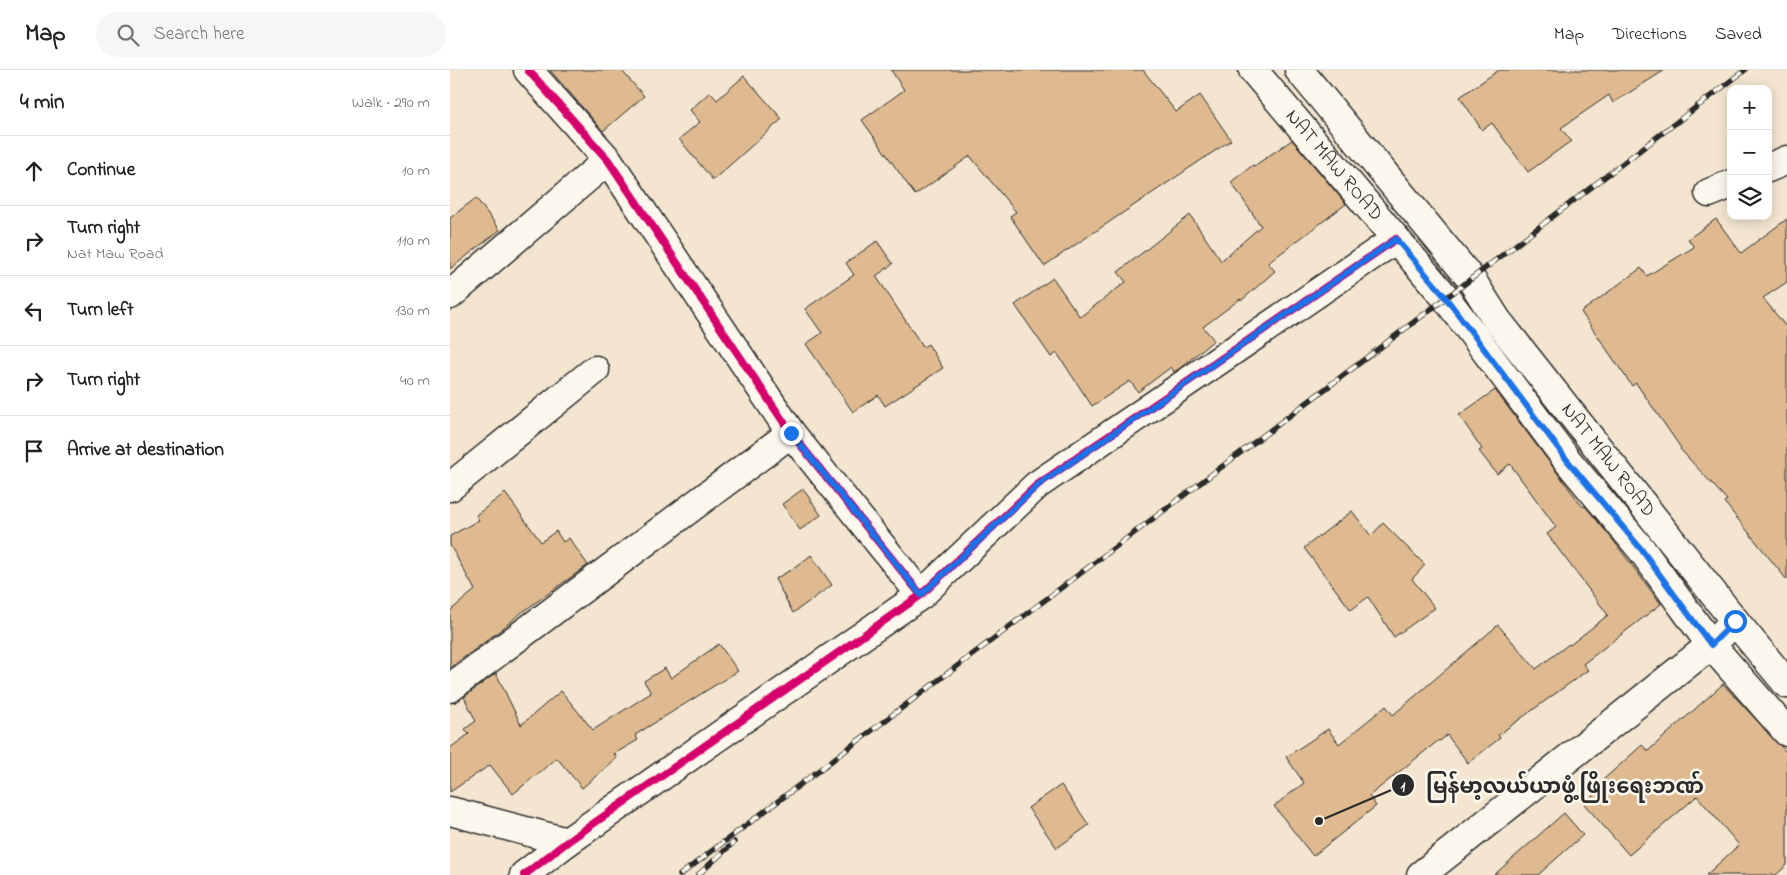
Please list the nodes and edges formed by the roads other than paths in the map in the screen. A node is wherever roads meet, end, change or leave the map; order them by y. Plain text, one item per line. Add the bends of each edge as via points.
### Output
1 (528, 70) edge
2 (1253, 70) edge
3 (1299, 70) edge
4 (608, 160) junction
5 (1787, 160) edge
6 (1772, 166) edge
7 (1396, 239) junction
8 (450, 295) edge
9 (595, 370) dead end
10 (791, 433) junction
11 (450, 487) edge
12 (921, 595) junction
13 (1735, 621) junction
14 (1711, 645) junction
15 (1787, 684) edge
16 (450, 688) edge
17 (1787, 732) edge
18 (450, 811) edge
19 (567, 842) junction
20 (524, 875) edge
21 (1421, 875) edge

1 - 4 street
2 - 7 street, NAT MAW ROAD
3 - 13 street, NAT MAW ROAD via 1471,279 1497,320
4 - 8 street
4 - 10 street
5 - 6 street
7 - 12 street via 1038,485
7 - 14 street, NAT MAW ROAD via 1446,298 1567,460 1641,549
9 - 11 street
10 - 12 street
10 - 16 street
12 - 19 street
13 - 14 street
13 - 15 street, NAT MAW ROAD
14 - 17 street, NAT MAW ROAD
14 - 21 street
18 - 19 street
19 - 20 street

